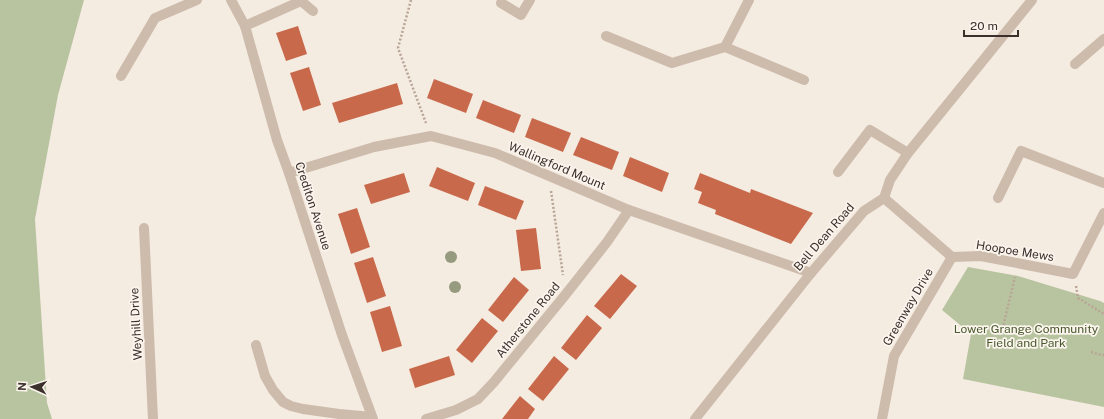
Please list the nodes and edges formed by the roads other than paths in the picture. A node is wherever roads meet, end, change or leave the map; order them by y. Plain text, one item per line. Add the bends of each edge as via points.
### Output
1 (197, 0) edge
2 (231, 0) edge
3 (530, 0) edge
4 (749, 0) edge
5 (1032, 0) edge
6 (501, 3) dead end
7 (313, 11) dead end
8 (245, 26) junction
9 (606, 36) dead end
10 (1104, 39) edge
11 (725, 47) junction
12 (1075, 64) dead end
13 (121, 76) dead end
14 (804, 80) dead end
15 (908, 153) junction
16 (838, 172) dead end
17 (289, 173) junction
18 (1104, 183) edge
19 (884, 198) junction
20 (998, 198) dead end
21 (628, 210) junction
22 (1104, 213) edge
23 (144, 228) dead end
24 (952, 257) junction
25 (811, 272) junction
26 (256, 345) dead end
27 (373, 418) edge
28 (153, 419) edge
29 (426, 419) edge
30 (695, 419) edge
31 (882, 419) edge

1 - 13 street via 155,18
2 - 8 street, Crediton Avenue
3 - 6 street via 521,15
4 - 11 street
5 - 15 street
7 - 8 street via 302,1
8 - 17 street, Crediton Avenue via 277,140
9 - 11 street via 672,63
10 - 12 street
11 - 14 street
15 - 16 street via 870,130
15 - 19 street via 890,180
17 - 21 street, Wallingford Mount via 374,147 431,136 495,153
17 - 27 street, Crediton Avenue via 342,334
18 - 20 street via 1021,150
19 - 24 street
19 - 25 street, Bell Dean Road via 864,211
21 - 25 street, Wallingford Mount
21 - 29 street, Atherstone Road via 566,294 478,399 456,410
22 - 24 street, Hoopoe Mews via 1073,274 981,256
23 - 28 street, Weyhill Drive
24 - 31 street, Greenway Drive via 894,356
25 - 30 street, Bell Dean Road
26 - 27 street via 265,376 283,402 304,409

